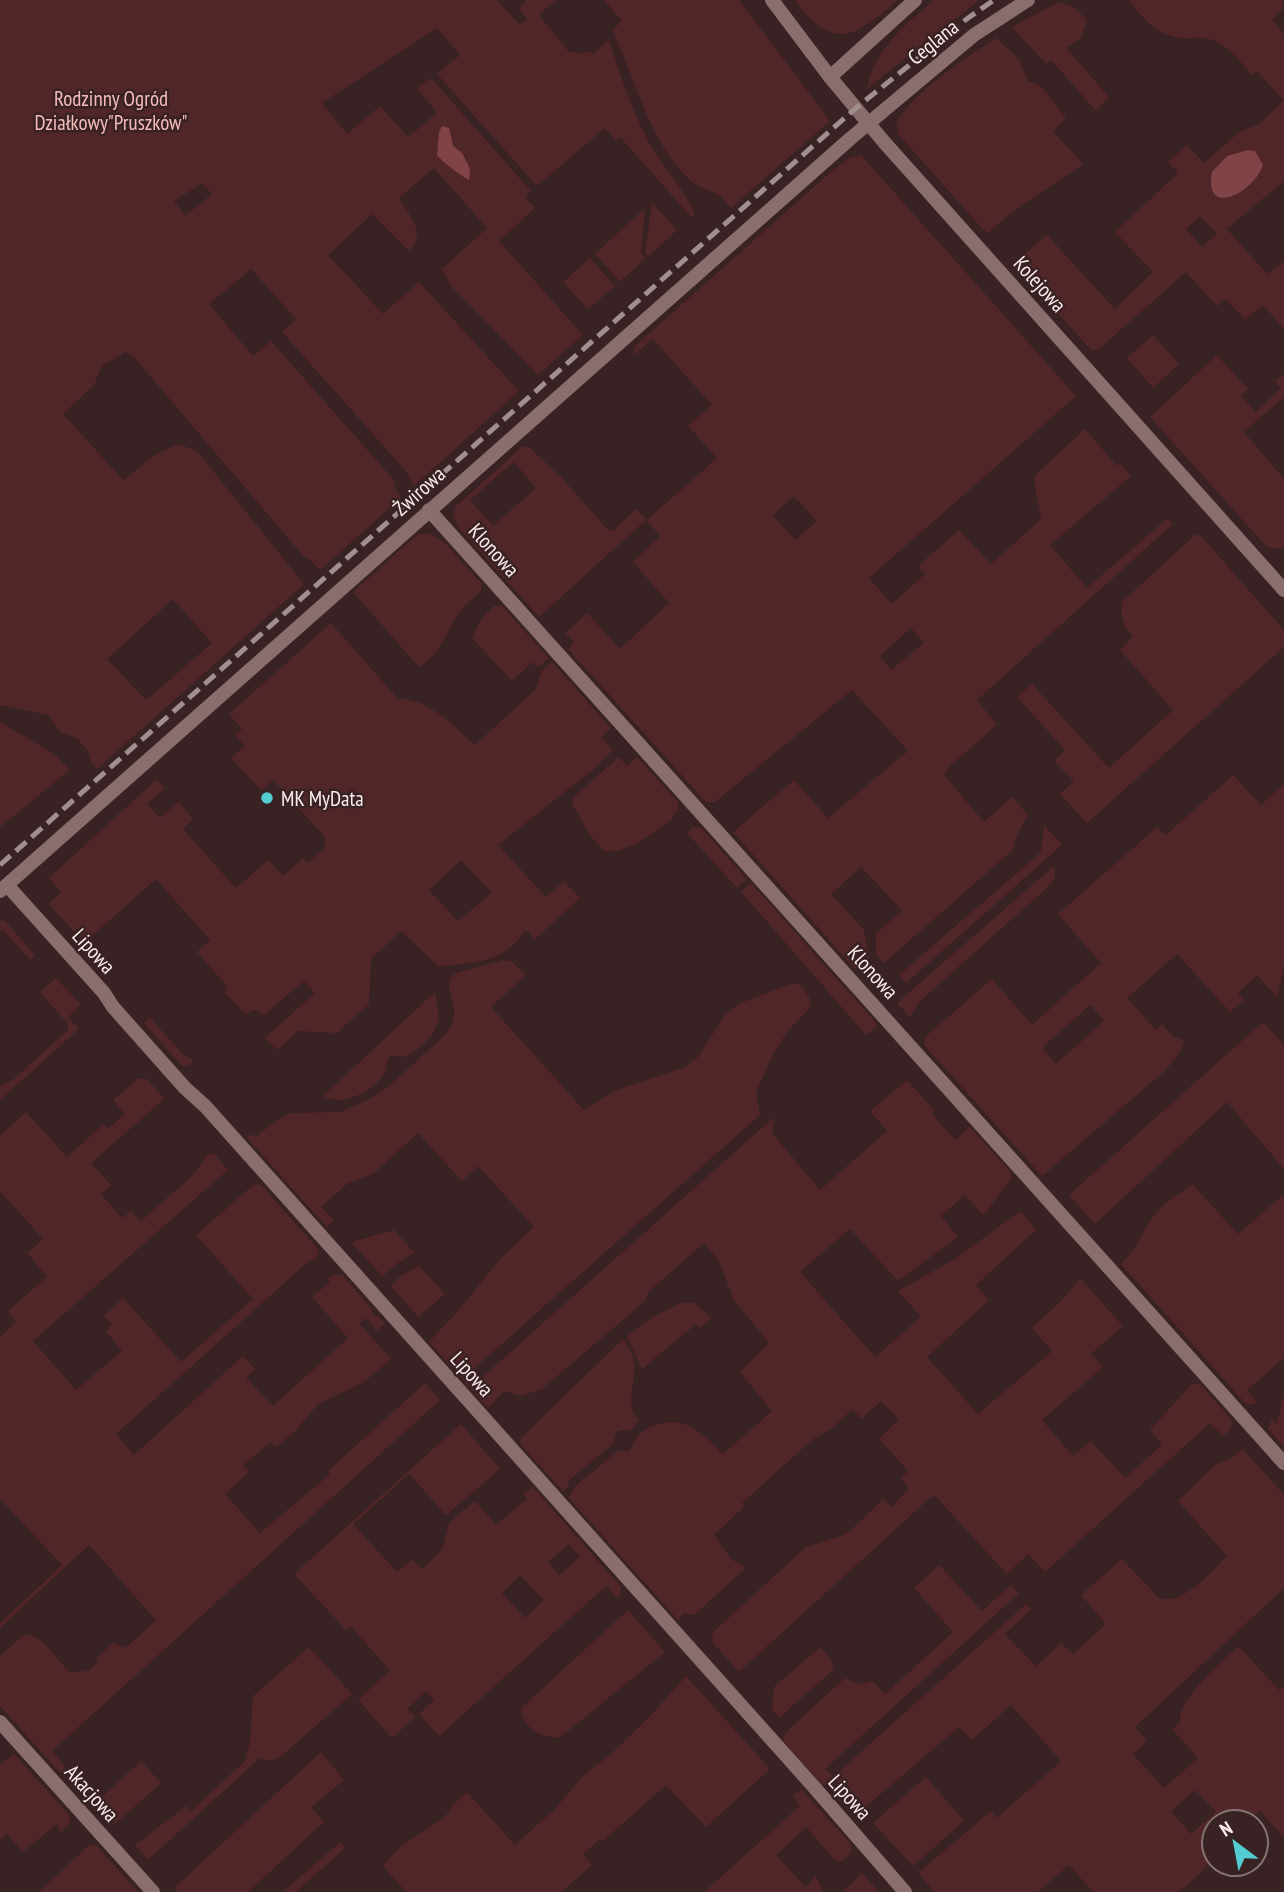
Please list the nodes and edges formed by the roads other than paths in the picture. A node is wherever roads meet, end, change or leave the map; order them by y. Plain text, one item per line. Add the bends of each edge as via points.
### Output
1 (772, 0) edge
2 (915, 0) edge
3 (1028, 0) edge
4 (830, 77) junction
5 (868, 123) junction
6 (429, 510) junction
7 (1284, 565) edge
8 (1272, 576) junction
9 (1284, 590) edge
10 (3, 888) edge
11 (1284, 1463) edge
12 (0, 1722) edge
13 (153, 1892) edge
14 (905, 1892) edge

1 - 4 street, Kolejowa
2 - 4 street
3 - 5 street, Ceglana via 974,35
4 - 5 street, Kolejowa
5 - 6 street, Żwirowa
5 - 8 street, Kolejowa
6 - 10 street, Żwirowa
6 - 11 street, Klonowa
7 - 8 street
8 - 9 street, Kolejowa
10 - 14 street, Lipowa via 104,993
12 - 13 street, Akacjowa

